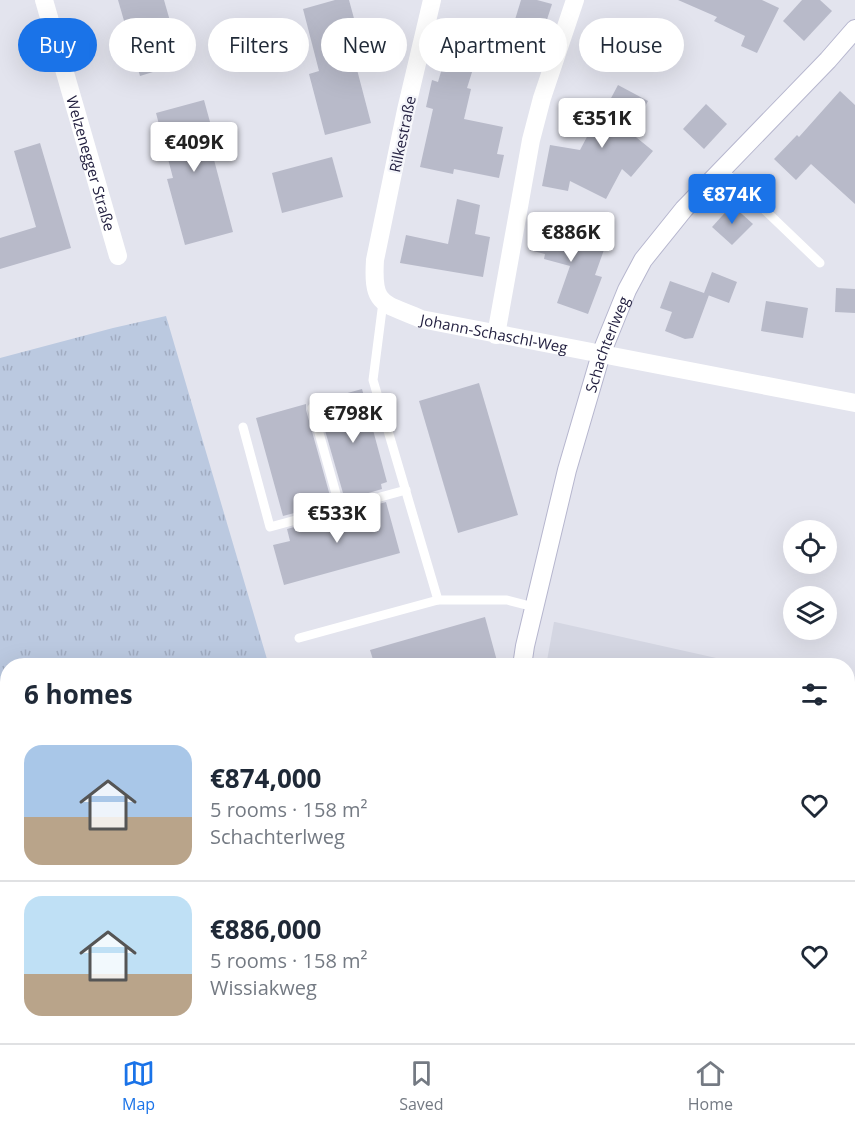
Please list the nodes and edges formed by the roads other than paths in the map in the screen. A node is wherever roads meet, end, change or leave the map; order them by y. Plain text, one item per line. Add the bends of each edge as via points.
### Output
1 (44, 0) edge
2 (432, 0) edge
3 (575, 0) edge
4 (855, 28) edge
5 (722, 169) junction
6 (118, 256) dead end
7 (820, 263) dead end
8 (383, 302) junction
9 (496, 334) junction
10 (601, 354) junction
11 (855, 403) edge
12 (312, 408) dead end
13 (243, 427) dead end
14 (406, 490) junction
15 (340, 508) junction
16 (438, 600) junction
17 (534, 607) junction
18 (299, 638) dead end
19 (523, 658) edge

1 - 6 street, Welzenegger Straße
2 - 8 street, Rilkestraße via 375,260 374,283
3 - 9 street via 531,140
4 - 5 street, Schachterlweg
5 - 7 lane
5 - 10 street, Schachterlweg via 643,260
8 - 9 street, Johann-Schaschl-Weg via 421,319
8 - 14 lane via 373,380
9 - 10 street, Johann-Schaschl-Weg
10 - 11 street, Johann-Schaschl-Weg
10 - 17 street, Schachterlweg via 567,470
12 - 15 lane
13 - 15 lane via 270,527
14 - 15 lane
14 - 16 lane
16 - 17 lane via 507,600
16 - 18 lane
17 - 19 street, Schachterlweg

